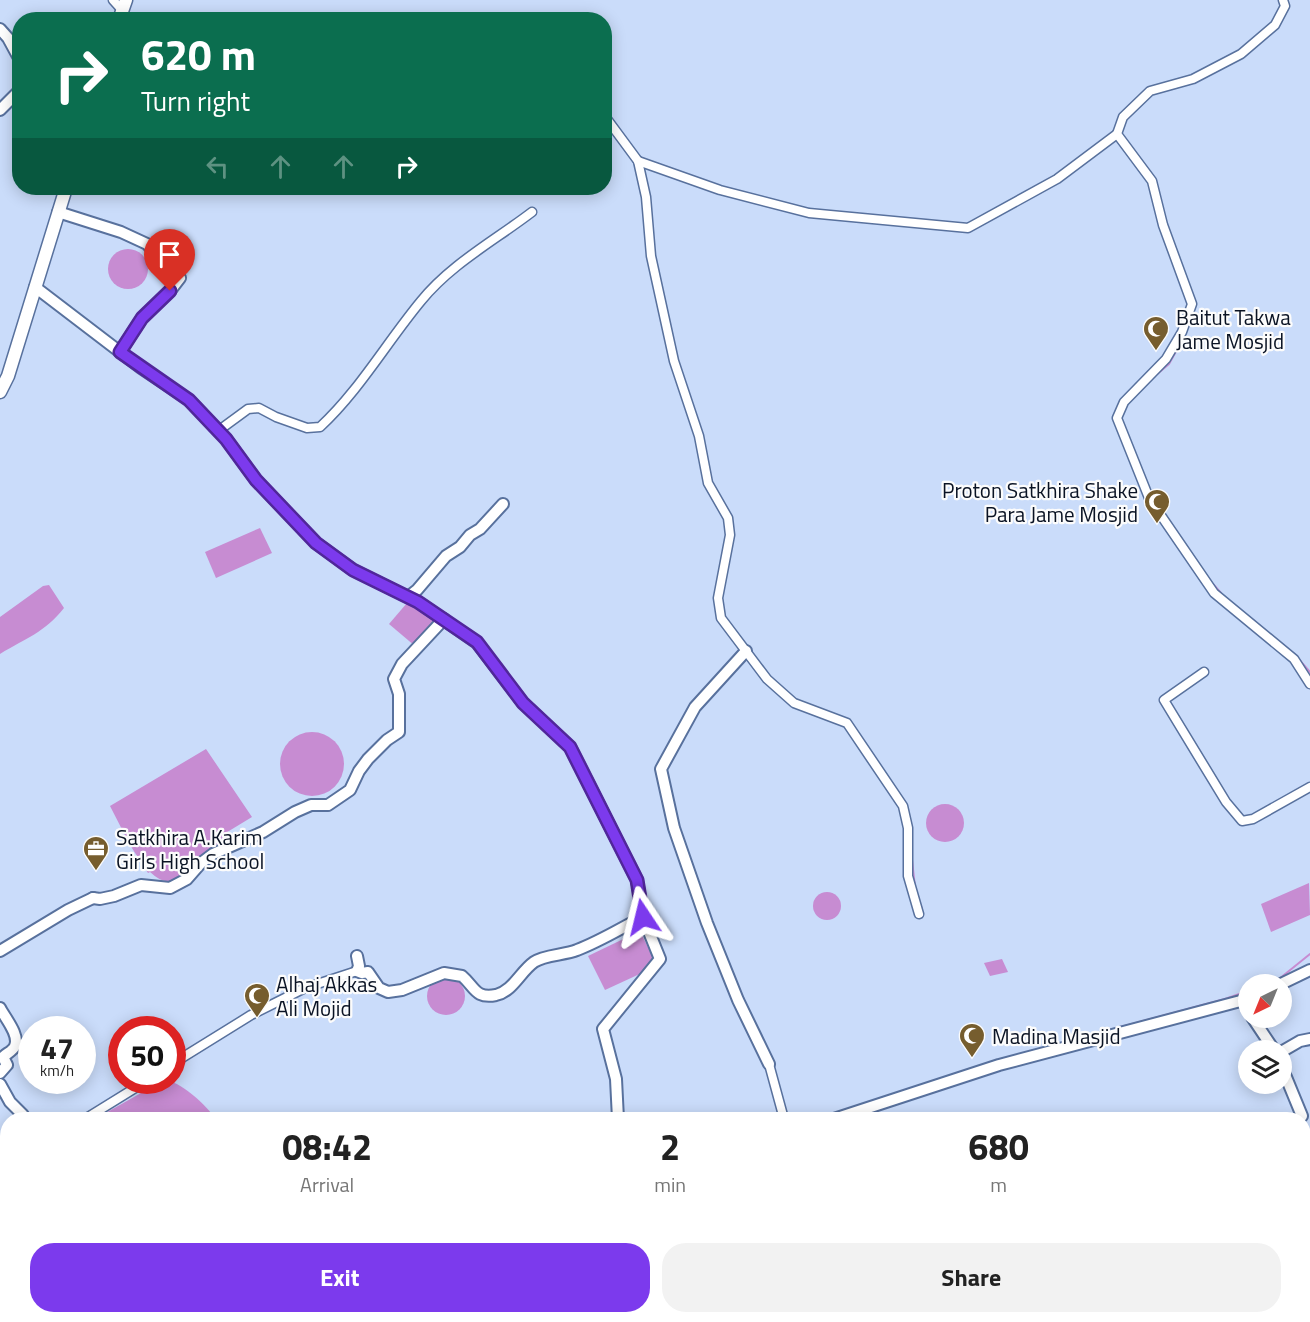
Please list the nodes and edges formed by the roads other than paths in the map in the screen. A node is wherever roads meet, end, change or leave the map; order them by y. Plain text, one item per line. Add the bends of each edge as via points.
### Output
1 (113, 0) edge
2 (1283, 0) edge
3 (122, 10) edge
4 (0, 29) edge
5 (12, 45) edge
6 (12, 98) edge
7 (0, 111) edge
8 (612, 126) edge
9 (1117, 134) junction
10 (638, 161) junction
11 (64, 195) edge
12 (58, 212) junction
13 (532, 212) dead end
14 (35, 287) junction
15 (120, 352) junction
16 (0, 392) edge
17 (218, 431) junction
18 (503, 504) dead end
19 (408, 597) junction
20 (444, 619) junction
21 (746, 651) junction
22 (1204, 672) dead end
23 (1310, 684) edge
24 (1310, 788) edge
25 (919, 914) dead end
26 (643, 917) junction
27 (0, 951) edge
28 (357, 956) dead end
29 (1310, 970) edge
30 (357, 971) junction
31 (1292, 979) edge
32 (1238, 1006) edge
33 (0, 1008) edge
34 (1310, 1040) edge
35 (1292, 1046) edge
36 (186, 1055) edge
37 (769, 1064) joint
38 (0, 1073) edge
39 (0, 1084) edge
40 (1292, 1092) edge
41 (125, 1094) edge
42 (19, 1112) edge
43 (95, 1112) edge
44 (618, 1112) edge
45 (782, 1112) edge
46 (855, 1112) edge
47 (1300, 1112) edge

1 - 3 street
2 - 9 street via 1285,6 1275,25 1241,54 1193,79 1150,91 1123,117
4 - 5 street
6 - 7 street
8 - 10 street
9 - 10 street via 1058,178 968,228 809,213
9 - 23 street via 1152,181 1163,225 1192,304 1166,359 1124,402 1117,418 1149,498 1214,593 1294,659
10 - 21 street via 646,197 651,256 674,361 699,436 708,483 728,518 730,535 718,598 721,618
11 - 12 main road
12 - 14 main road
12 - 15 street via 147,244 180,278 142,318
13 - 17 street via 451,269 421,300 320,427 307,428 259,408 248,409
14 - 15 street
14 - 16 main road
15 - 17 street via 189,400
17 - 19 street via 256,480 316,543 353,570
18 - 19 street
19 - 20 street
20 - 26 street via 477,642 523,703 570,747 637,880
20 - 27 street via 402,664 394,679 399,694 399,732 368,759 350,790 328,805 311,805 213,854 187,879 170,888 141,885 114,896 93,898
21 - 25 street via 794,703 847,723 903,806 908,828 908,876
21 - 37 street via 695,707 661,769 674,828 707,923
22 - 24 street via 1164,700 1226,802 1242,821 1253,819
26 - 30 street via 564,956 535,962 497,995 481,995 462,976 444,973 388,992 379,988 368,972
26 - 44 street via 660,959 603,1029 616,1079
28 - 30 street
29 - 31 street
30 - 36 street via 305,988 251,1015
32 - 46 street via 999,1065
33 - 38 street via 16,1040 3,1057 7,1065
34 - 35 street
37 - 45 street
39 - 42 street
40 - 47 street
41 - 43 street

